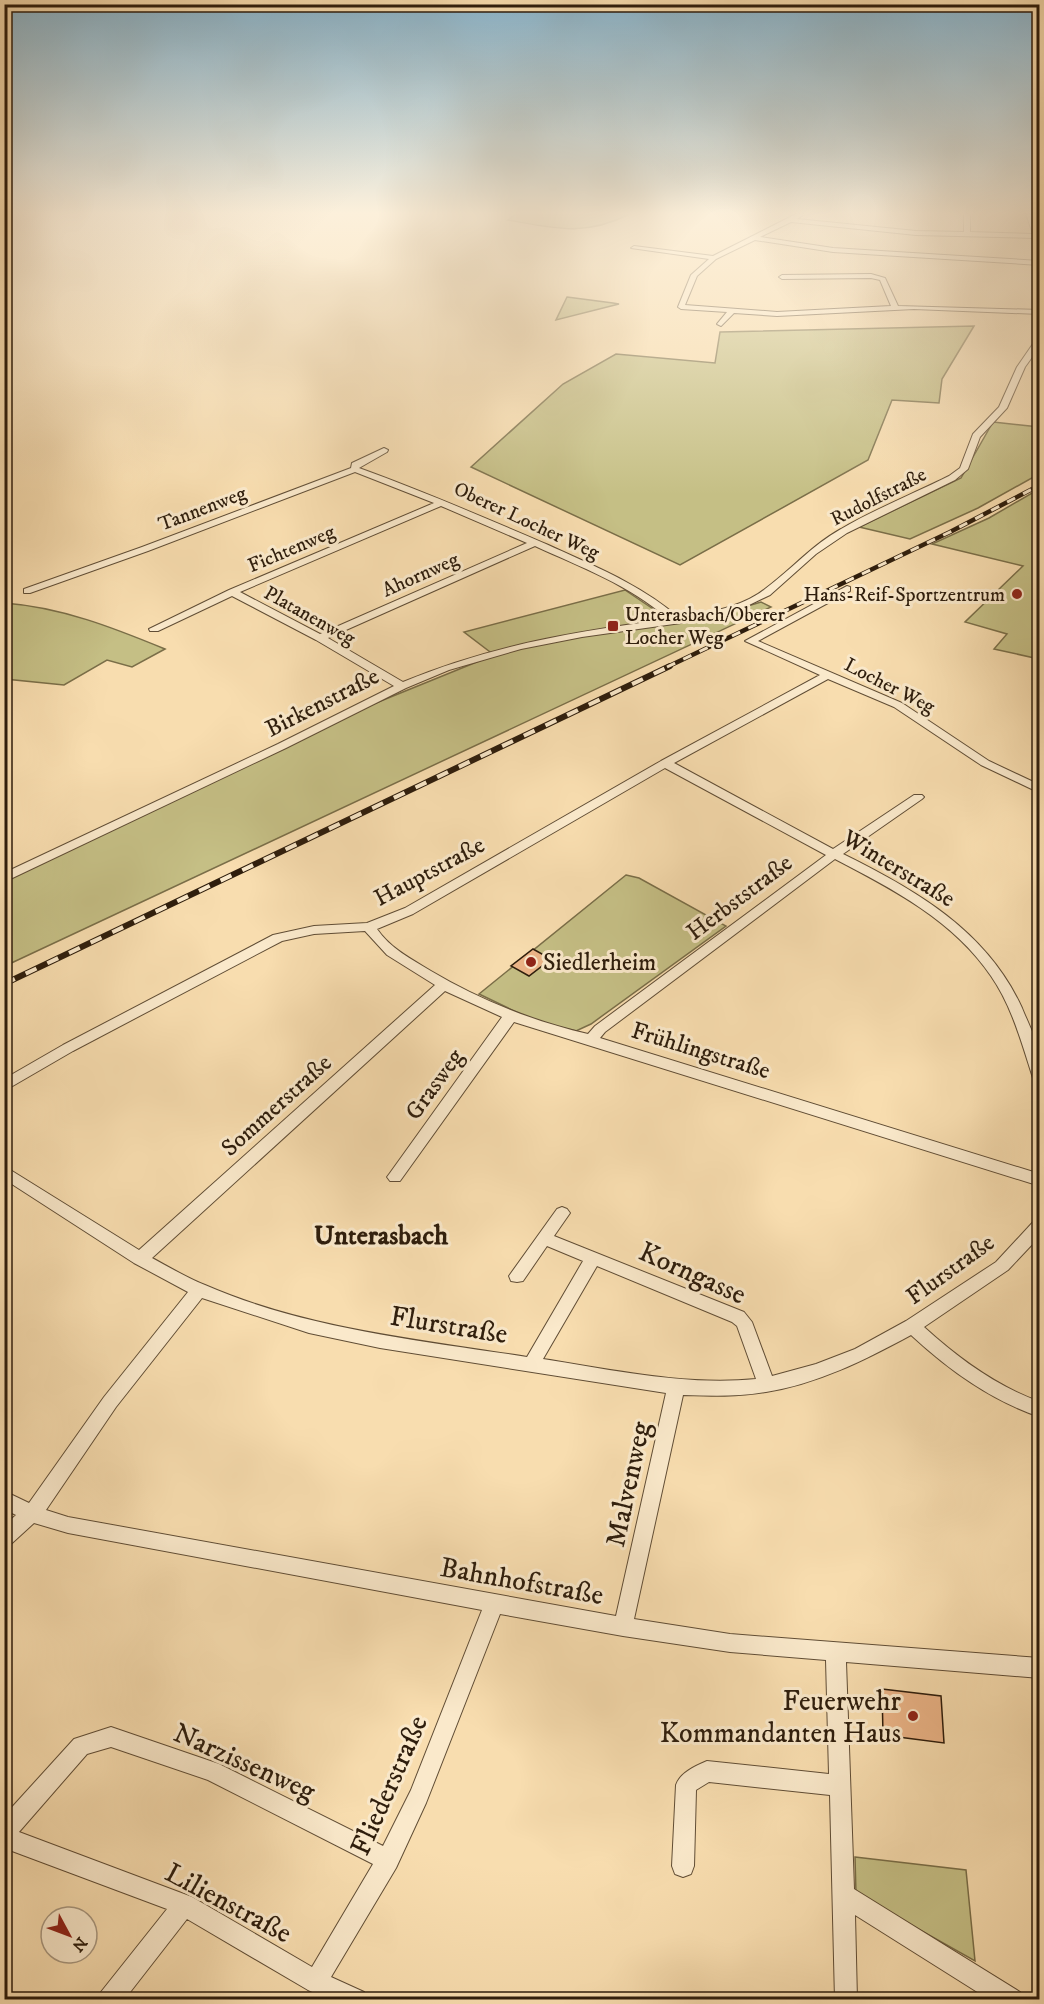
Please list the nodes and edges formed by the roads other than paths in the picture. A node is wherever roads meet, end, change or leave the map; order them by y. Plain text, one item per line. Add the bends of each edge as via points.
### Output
1 (686, 308) edge
2 (886, 308) edge
3 (910, 308) edge
4 (731, 312) junction
5 (1040, 312) edge
6 (721, 324) dead end
7 (1040, 340) edge
8 (384, 450) dead end
9 (355, 469) junction
10 (443, 502) junction
11 (535, 543) junction
12 (847, 589) dead end
13 (27, 591) dead end
14 (232, 592) junction
15 (676, 621) junction
16 (154, 629) dead end
17 (320, 638) junction
18 (829, 674) junction
19 (402, 686) junction
20 (665, 764) junction
21 (1040, 790) edge
22 (918, 797) dead end
23 (833, 855) junction
24 (4, 878) edge
25 (369, 927) junction
26 (443, 985) junction
27 (510, 1017) junction
28 (1033, 1032) edge
29 (591, 1040) junction
30 (1040, 1078) edge
31 (4, 1086) edge
32 (4, 1171) edge
33 (395, 1177) dead end
34 (1040, 1180) edge
35 (562, 1214) dead end
36 (1040, 1225) edge
37 (544, 1238) junction
38 (593, 1258) junction
39 (140, 1259) junction
40 (517, 1276) dead end
41 (199, 1290) junction
42 (912, 1326) junction
43 (531, 1365) junction
44 (767, 1385) junction
45 (676, 1387) junction
46 (1040, 1410) edge
47 (4, 1499) edge
48 (31, 1514) junction
49 (4, 1538) edge
50 (494, 1604) junction
51 (623, 1627) junction
52 (836, 1650) junction
53 (1040, 1668) edge
54 (839, 1786) junction
55 (4, 1835) edge
56 (388, 1860) junction
57 (683, 1866) dead end
58 (844, 1896) junction
59 (184, 1905) junction
60 (316, 1982) junction
61 (109, 2000) edge
62 (356, 2000) edge
63 (846, 2000) edge
64 (1012, 2000) edge

1 - 4 street
2 - 4 street via 777,314
3 - 5 street
4 - 6 street
7 - 15 street, Rudolfstraße via 1021,367 1003,408 976,436 964,469 844,531 813,552 767,593 744,604
8 - 9 street, Tannenweg via 355,465
9 - 10 street, Oberer Locher Weg
9 - 13 street, Tannenweg
10 - 11 street, Oberer Locher Weg
10 - 14 street, Fichtenweg
11 - 15 street, Oberer Locher Weg via 612,580
11 - 17 street, Ahornweg
12 - 18 street, Locher Weg via 750,641
14 - 16 street, Fichtenweg
14 - 17 street, Platanenweg
15 - 19 street, Birkenstraße via 519,646 479,656
17 - 19 street, Platanenweg
18 - 20 street, Hauptstraße
18 - 21 street, Locher Weg via 898,705 985,764
19 - 24 street, Birkenstraße
20 - 23 street, Winterstraße
20 - 25 street, Hauptstraße via 409,911
22 - 23 street, Herbststraße
23 - 28 street, Winterstraße via 905,893 959,931 996,973
23 - 29 street, Herbststraße via 600,1029
25 - 26 street, Frühlingstraße via 387,950
25 - 31 street, Hauptstraße via 314,930 278,938 68,1048
26 - 27 street, Frühlingstraße
26 - 39 street, Sommerstraße
27 - 29 street, Frühlingstraße
27 - 33 street, Grasweg
28 - 30 street, Winterstraße
29 - 34 street, Frühlingstraße
32 - 39 street, Flurstraße
35 - 37 street
36 - 42 street, Flurstraße via 1002,1266
37 - 38 street, Korngasse
37 - 40 street
38 - 43 street
38 - 44 street, Korngasse via 738,1317 744,1322
39 - 41 street, Flurstraße
41 - 43 street, Flurstraße via 309,1326
41 - 48 street via 110,1402
42 - 44 street, Flurstraße via 861,1354
42 - 46 street, Flurstraße via 949,1360 1011,1399
43 - 45 street, Flurstraße
44 - 45 street, Flurstraße via 728,1389
45 - 51 street, Malvenweg
47 - 48 street, Bahnhofstraße
48 - 49 street
48 - 50 street, Bahnhofstraße via 68,1525
50 - 51 street, Bahnhofstraße
50 - 56 street, Fliederstraße via 418,1796
51 - 52 street, Bahnhofstraße via 730,1643
52 - 53 street, Bahnhofstraße
52 - 54 street
54 - 57 street via 707,1772 686,1785
54 - 58 street
55 - 56 street, Narzissenweg via 81,1746 111,1737 212,1771
55 - 59 street, Lilienstraße
56 - 60 street, Fliederstraße
58 - 63 street
58 - 64 street
59 - 60 street, Lilienstraße
59 - 61 street
60 - 62 street, Lilienstraße

